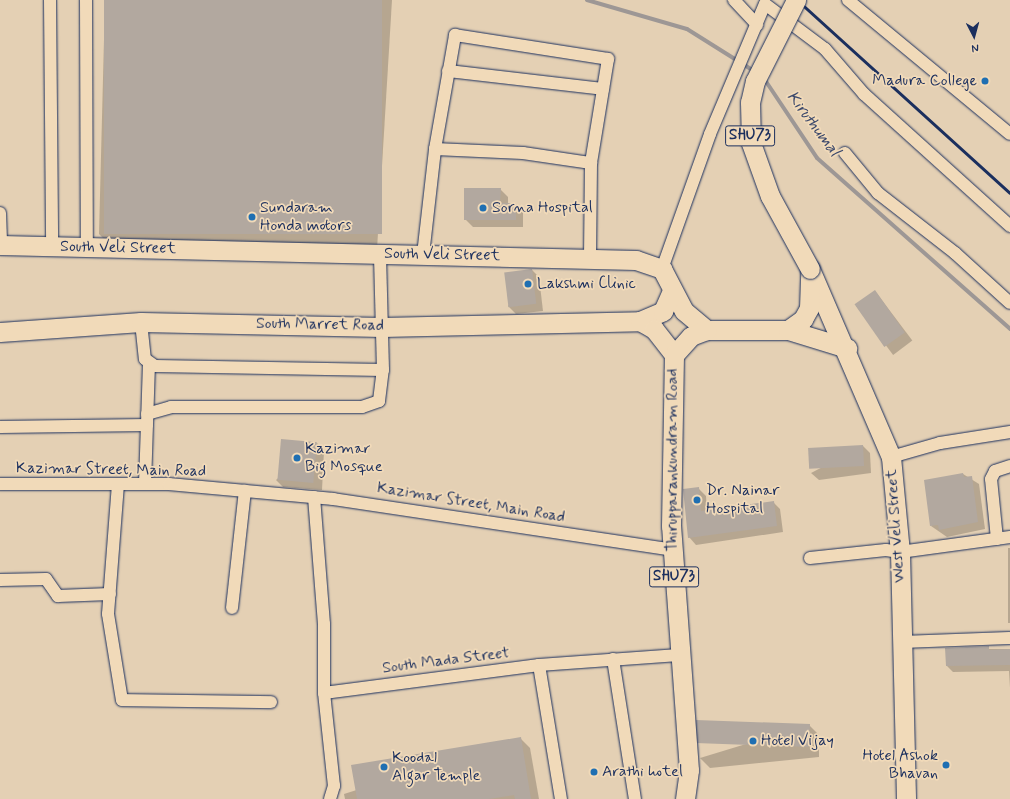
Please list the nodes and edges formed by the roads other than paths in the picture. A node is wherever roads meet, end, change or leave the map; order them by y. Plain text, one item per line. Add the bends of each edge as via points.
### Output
1 (50, 0) edge
2 (86, 0) edge
3 (734, 0) edge
4 (796, 0) edge
5 (848, 0) edge
6 (757, 24) junction
7 (448, 71) junction
8 (603, 89) junction
9 (1010, 134) edge
10 (435, 149) junction
11 (845, 153) dead end
12 (591, 164) junction
13 (0, 213) edge
14 (1010, 226) edge
15 (1, 246) edge
16 (52, 246) junction
17 (87, 247) junction
18 (380, 254) junction
19 (423, 255) junction
20 (590, 259) junction
21 (662, 269) junction
22 (810, 269) junction
23 (672, 291) junction
24 (1010, 303) edge
25 (640, 321) junction
26 (141, 322) junction
27 (382, 327) junction
28 (707, 330) junction
29 (788, 330) junction
30 (0, 332) edge
31 (847, 348) junction
32 (674, 355) junction
33 (149, 363) junction
34 (383, 370) junction
35 (147, 419) junction
36 (0, 427) edge
37 (1010, 432) edge
38 (890, 457) junction
39 (1010, 466) edge
40 (0, 484) edge
41 (118, 484) junction
42 (145, 484) junction
43 (245, 490) junction
44 (314, 497) junction
45 (1010, 537) edge
46 (997, 539) junction
47 (672, 550) junction
48 (900, 552) junction
49 (810, 558) dead end
50 (0, 580) edge
51 (110, 594) junction
52 (232, 608) dead end
53 (1010, 638) edge
54 (901, 642) junction
55 (679, 655) junction
56 (613, 659) junction
57 (539, 666) junction
58 (324, 693) junction
59 (271, 702) dead end
60 (328, 799) edge
61 (560, 799) edge
62 (635, 799) edge
63 (685, 799) edge
64 (906, 799) edge

1 - 16 street
2 - 17 street
3 - 6 street
4 - 22 main road, SHU73, bridge via 755,81 750,102 751,143 770,196
5 - 9 street
6 - 14 street via 765,4 825,49 864,94
6 - 21 street via 710,134
7 - 8 street
7 - 8 street via 455,35 608,59
7 - 10 street
8 - 12 street
10 - 12 street via 523,153
10 - 19 street
11 - 24 street via 878,193 955,253
12 - 20 street
13 - 15 street
15 - 16 main road, South Veli Street
16 - 17 main road, South Veli Street
17 - 18 main road, South Veli Street
18 - 19 main road, South Veli Street
18 - 27 street
19 - 20 main road, South Veli Street
20 - 21 main road, South Veli Street via 636,260
21 - 23 main road
22 - 29 main road via 809,308 803,319
22 - 31 main road, West Veli Street
23 - 25 main road, South Marret Road via 663,311
23 - 28 main road via 684,311
25 - 27 main road, South Marret Road
25 - 32 main road via 654,329
26 - 27 main road, South Marret Road
26 - 30 main road, South Marret Road
26 - 33 street via 142,351
27 - 34 street
28 - 29 main road
28 - 32 main road, Thirupparankundram Road via 691,336
29 - 31 main road
31 - 38 main road, West Veli Street
32 - 47 main road, Thirupparankundram Road / SHU73
33 - 34 street via 161,367
33 - 35 street
34 - 35 street via 379,401 362,407 172,407
35 - 36 street
35 - 42 street
37 - 38 street via 940,443
38 - 48 main road, West Veli Street
39 - 46 street via 995,470 990,479
40 - 41 street, Kazimar Street, Main Road
41 - 42 street, Kazimar Street, Main Road
41 - 51 street
42 - 43 street, Kazimar Street, Main Road
43 - 44 street, Kazimar Street, Main Road
43 - 52 street
44 - 47 street, Kazimar Street, Main Road
44 - 58 street via 324,624
45 - 46 street
46 - 48 street
47 - 55 main road, Thirupparankundram Road / SHU73
48 - 49 street via 886,550
48 - 54 main road, West Veli Street
50 - 51 street via 46,579 58,596
51 - 59 street via 108,614 122,700
53 - 54 street
54 - 64 main road, West Veli Street
55 - 56 street, South Mada Street
55 - 63 main road, Thirupparankundram Road / SHU73 via 689,770
56 - 57 street, South Mada Street
56 - 62 street
57 - 58 street, South Mada Street
57 - 61 street
58 - 60 street via 334,786

